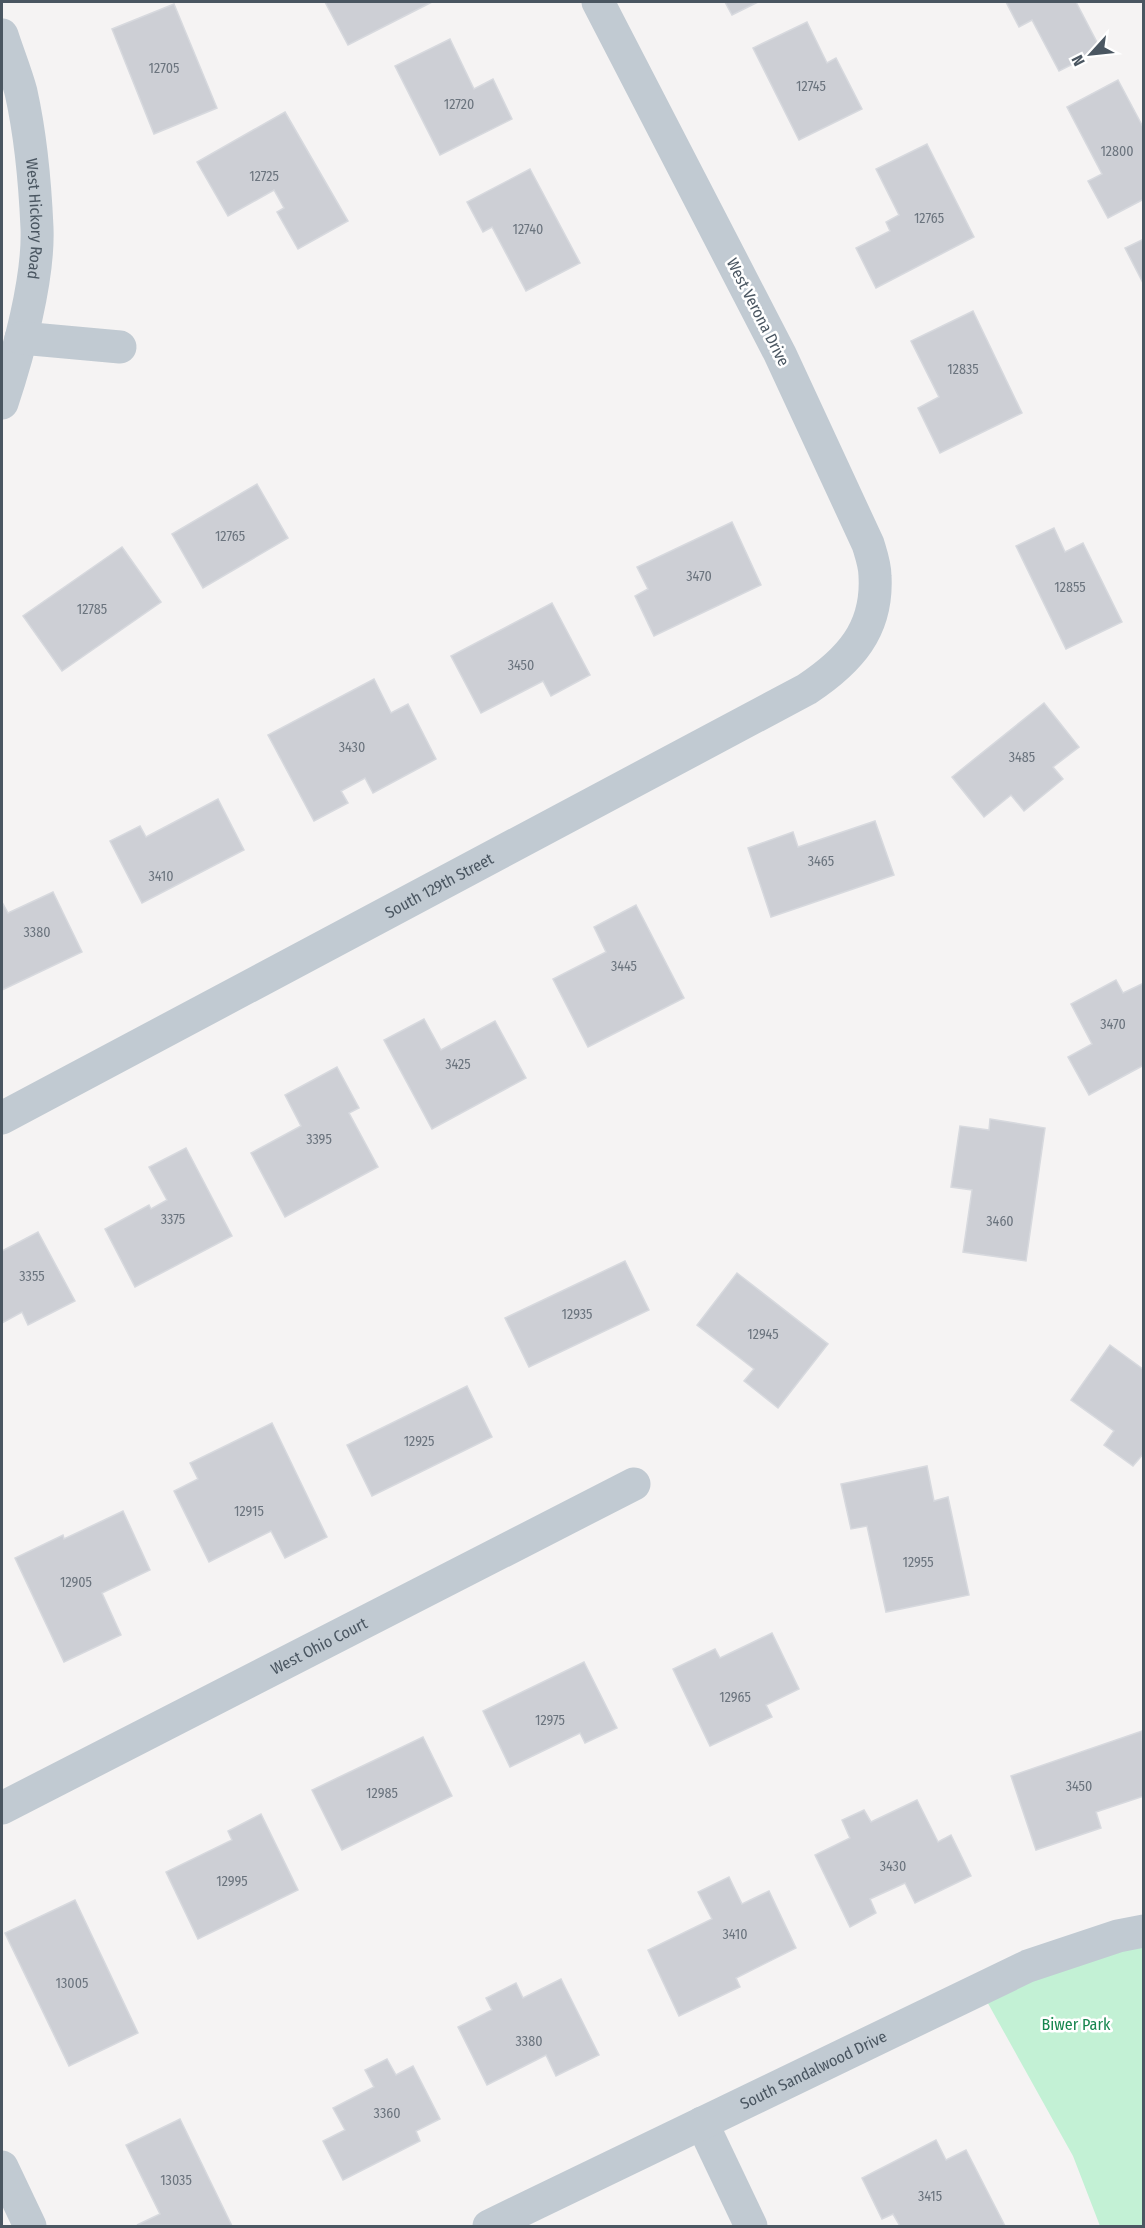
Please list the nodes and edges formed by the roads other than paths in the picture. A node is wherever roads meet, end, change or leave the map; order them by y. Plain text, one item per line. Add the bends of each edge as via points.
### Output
1 (598, 2) edge
2 (2, 35) edge
3 (21, 338) junction
4 (120, 347) dead end
5 (2, 403) edge
6 (863, 634) joint
7 (2, 1118) edge
8 (634, 1484) dead end
9 (2, 1808) edge
10 (1143, 1931) edge
11 (702, 2123) junction
12 (2, 2166) edge
13 (30, 2226) edge
14 (489, 2226) edge
15 (751, 2226) edge

1 - 6 street, West Verona Drive via 780,354 868,544 875,575 874,605
2 - 3 street, West Hickory Road via 20,90 34,170 34,269
3 - 4 street
3 - 5 street, West Hickory Road
6 - 7 street, South 129th Street via 855,649 833,672 807,689
8 - 9 street, West Ohio Court
10 - 11 street, South Sandalwood Drive via 1028,1966
11 - 14 street, South Sandalwood Drive
11 - 15 street
12 - 13 street

